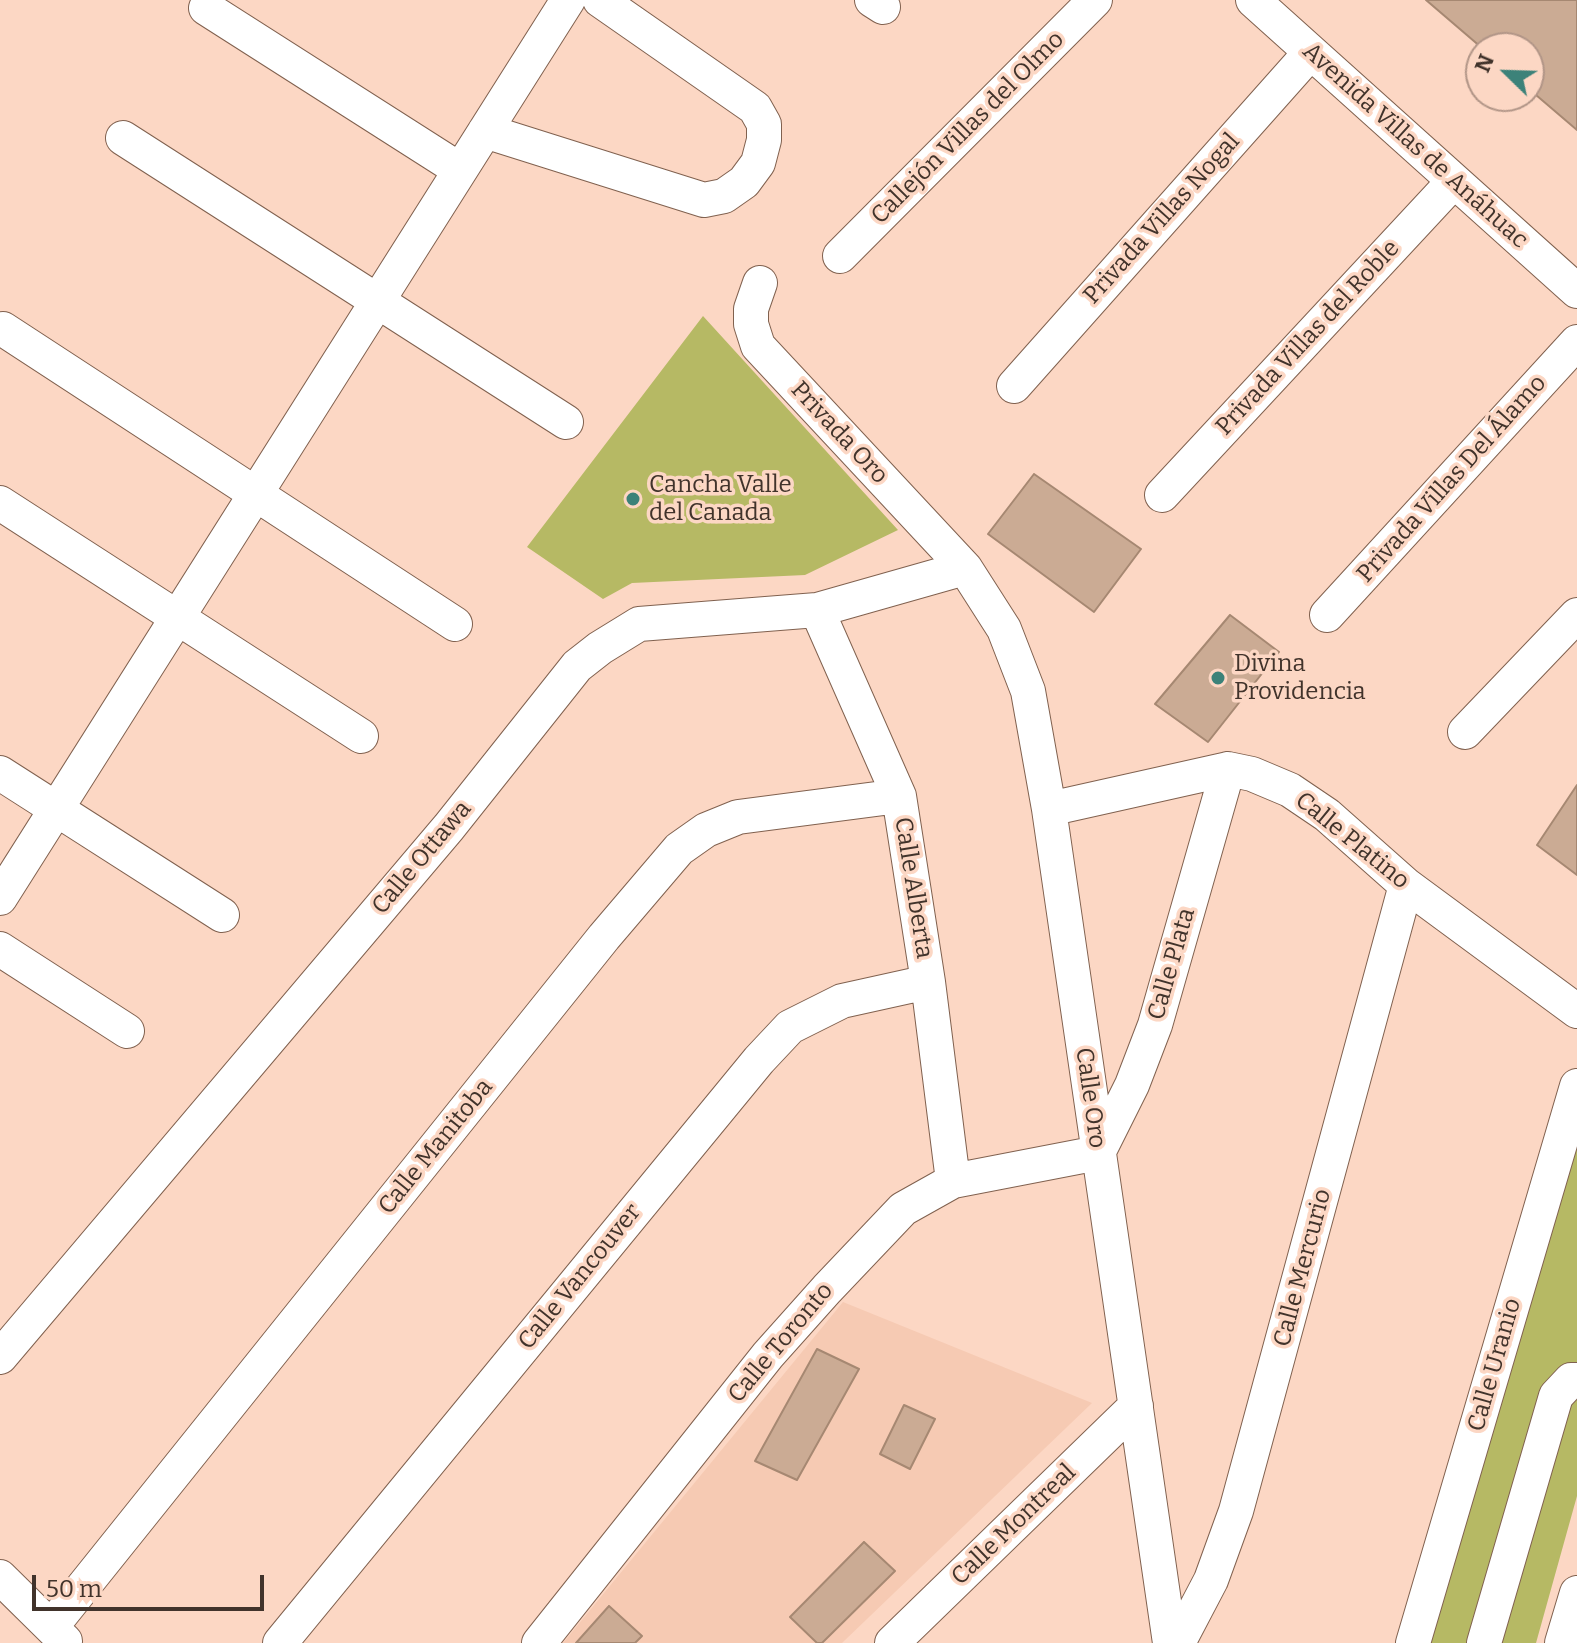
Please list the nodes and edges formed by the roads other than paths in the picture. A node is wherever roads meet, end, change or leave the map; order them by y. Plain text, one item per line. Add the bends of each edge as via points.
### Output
1 (568, 0) edge
2 (600, 0) edge
3 (1095, 0) edge
4 (1253, 0) edge
5 (206, 8) dead end
6 (1310, 53) junction
7 (485, 131) junction
8 (123, 138) dead end
9 (460, 170) junction
10 (1454, 181) junction
11 (840, 256) dead end
12 (760, 283) dead end
13 (1577, 291) edge
14 (378, 301) junction
15 (3, 329) dead end
16 (1577, 342) edge
17 (1014, 386) dead end
18 (566, 422) dead end
19 (256, 493) junction
20 (1162, 495) dead end
21 (0, 503) edge
22 (965, 568) junction
23 (817, 610) junction
24 (1327, 615) dead end
25 (1577, 615) edge
26 (178, 618) junction
27 (455, 624) dead end
28 (1465, 732) dead end
29 (361, 736) dead end
30 (1228, 769) junction
31 (0, 773) edge
32 (899, 796) junction
33 (57, 809) junction
34 (1049, 809) junction
35 (1406, 885) junction
36 (0, 898) edge
37 (222, 915) dead end
38 (0, 949) edge
39 (928, 982) junction
40 (1577, 1011) edge
41 (127, 1031) dead end
42 (1577, 1086) edge
43 (1098, 1153) junction
44 (953, 1181) junction
45 (0, 1357) edge
46 (1577, 1380) edge
47 (1136, 1406) junction
48 (0, 1577) edge
49 (1577, 1593) edge
50 (59, 1635) edge
51 (280, 1643) edge
52 (539, 1643) edge
53 (892, 1643) edge
54 (1170, 1643) edge
55 (1178, 1643) edge
56 (1413, 1643) edge
57 (1484, 1643) edge
58 (1562, 1643) edge

1 - 7 street
2 - 7 street via 755,108 764,124 764,140 758,163 744,182 724,196 704,200
3 - 11 street, Callejón Villas del Olmo
4 - 6 street, Avenida Villas de Anáhuac
5 - 9 street
6 - 10 street, Avenida Villas de Anáhuac
6 - 17 street, Privada Villas Nogal
7 - 9 street
8 - 14 street
9 - 14 street
10 - 13 street, Avenida Villas de Anáhuac
10 - 20 street, Privada Villas del Roble
12 - 22 street, Privada Oro via 751,309 758,346
14 - 18 street
14 - 19 street
15 - 19 street
16 - 24 street, Privada Villas Del Álamo
19 - 26 street
19 - 27 street
21 - 26 street
22 - 23 street, Calle Ottawa
22 - 34 street, Calle Oro via 1004,629 1028,691
23 - 32 street, Calle Alberta
23 - 45 street, Calle Ottawa via 639,624 577,666 449,827
25 - 28 street
26 - 29 street
26 - 33 street
30 - 34 street
30 - 35 street, Calle Platino via 1252,774 1327,815
30 - 43 street, Calle Plata via 1155,1025
31 - 33 street
32 - 39 street, Calle Alberta
32 - 50 street, Calle Manitoba via 738,817 679,849 594,950
33 - 36 street
33 - 37 street
34 - 43 street, Calle Oro
35 - 40 street, Calle Platino
35 - 55 street, Calle Mercurio via 1236,1511 1211,1580
38 - 41 street
39 - 44 street, Calle Alberta
39 - 51 street, Calle Vancouver via 842,1001 790,1027
42 - 56 street, Calle Uranio
43 - 44 street, Calle Toronto
43 - 47 street, Calle Oro
44 - 52 street, Calle Toronto via 903,1209 827,1289 768,1355
46 - 57 street via 1556,1396
47 - 53 street, Calle Montreal
47 - 54 street, Calle Oro
48 - 50 street
49 - 58 street

